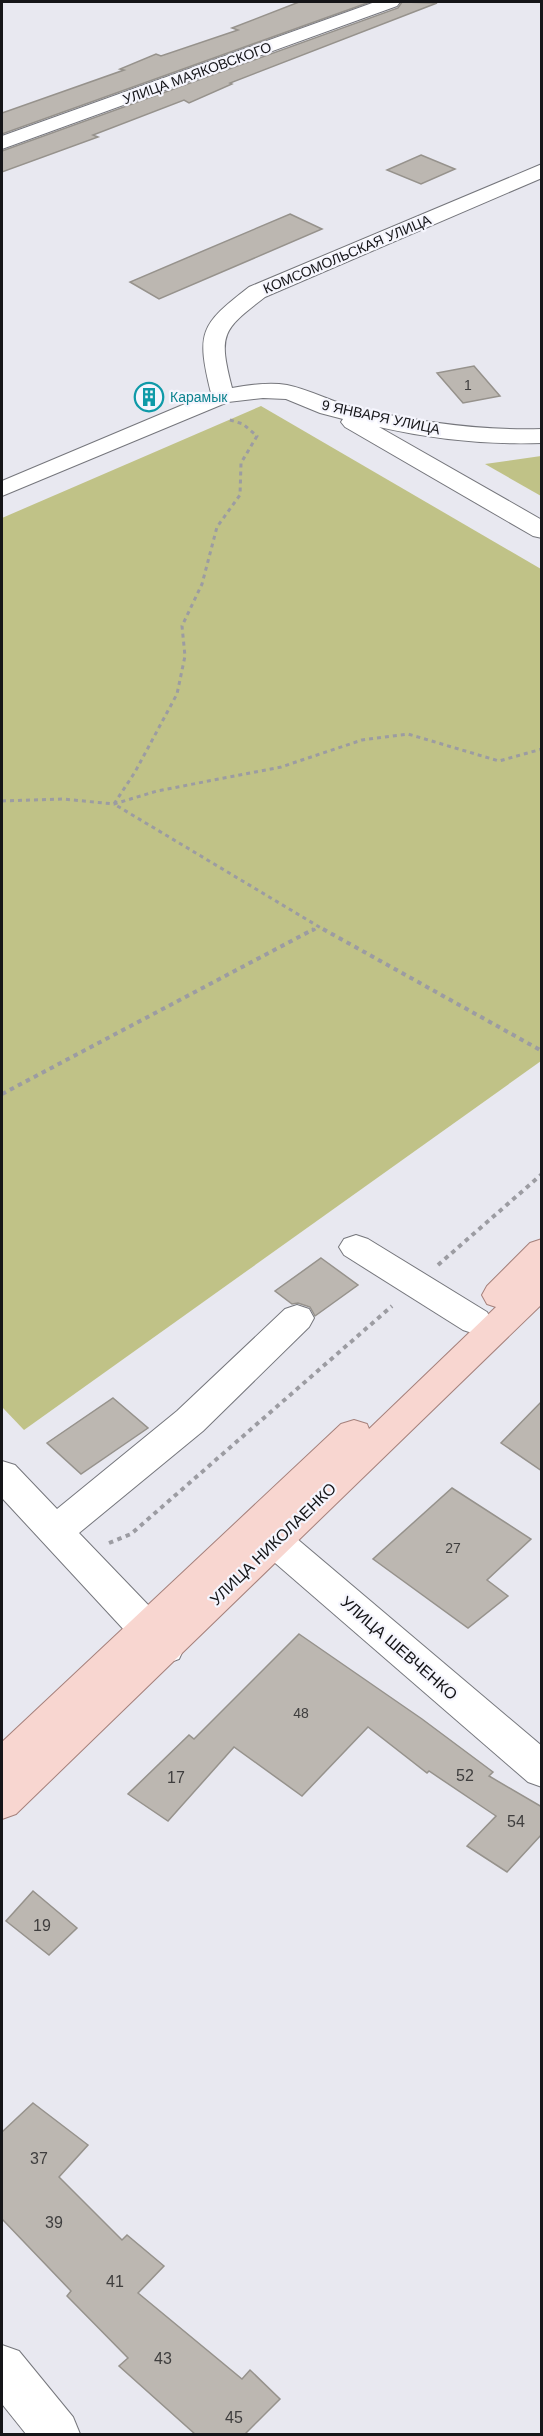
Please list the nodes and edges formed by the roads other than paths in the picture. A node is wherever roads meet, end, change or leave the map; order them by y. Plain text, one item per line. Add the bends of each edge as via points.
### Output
1 (391, 2) edge
2 (2, 143) edge
3 (542, 170) edge
4 (224, 407) junction
5 (331, 410) junction
6 (542, 436) edge
7 (2, 489) edge
8 (542, 531) edge
9 (356, 1247) dead end
10 (542, 1251) edge
11 (542, 1283) edge
12 (297, 1318) dead end
13 (475, 1320) junction
14 (2, 1475) edge
15 (266, 1534) junction
16 (65, 1544) junction
17 (156, 1639) junction
18 (2, 1767) edge
19 (542, 1770) edge
20 (2, 1802) edge
21 (2, 2368) edge
22 (56, 2434) edge

1 - 2 street, УЛИЦА МАЯКОВСКОГО
3 - 4 street, КОМСОМОЛЬСКАЯ УЛИЦА via 257,292 221,320 210,347
4 - 5 street, 9 ЯНВАРЯ УЛИЦА via 287,392
4 - 7 street
5 - 6 street, 9 ЯНВАРЯ УЛИЦА via 508,438
5 - 8 street
9 - 13 street
10 - 13 main road, УЛИЦА НИКОЛАЕНКО
11 - 15 main road, УЛИЦА НИКОЛАЕНКО
12 - 16 street
13 - 15 main road, УЛИЦА НИКОЛАЕНКО
14 - 16 street
15 - 17 main road, УЛИЦА НИКОЛАЕНКО
15 - 19 street, УЛИЦА ШЕВЧЕНКО
16 - 17 street
17 - 18 main road, УЛИЦА НИКОЛАЕНКО
17 - 20 main road, УЛИЦА НИКОЛАЕНКО
21 - 22 street

